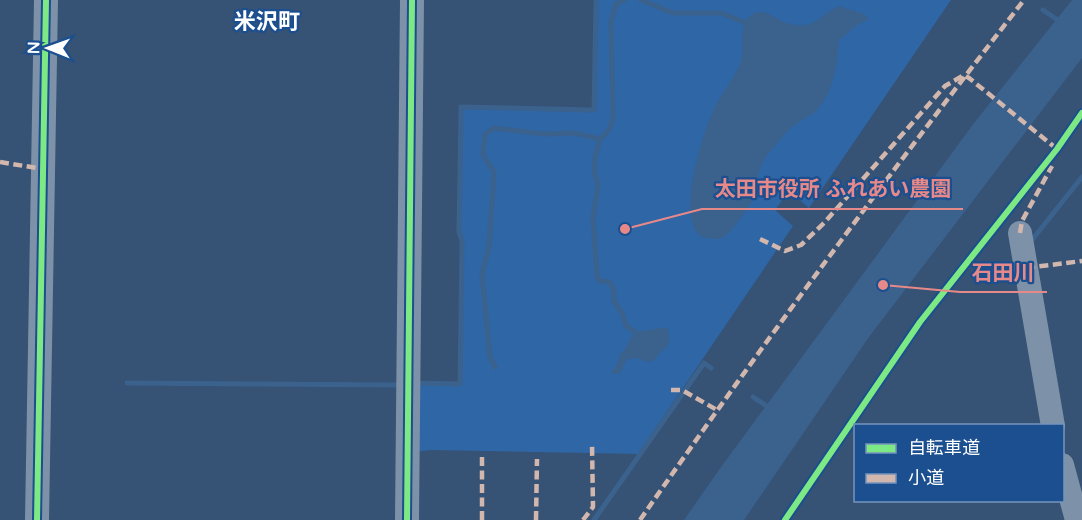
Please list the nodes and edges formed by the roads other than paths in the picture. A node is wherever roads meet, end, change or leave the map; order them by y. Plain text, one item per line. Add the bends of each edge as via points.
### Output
1 (46, 0) edge
2 (412, 0) edge
3 (1020, 233) dead end
4 (1053, 424) edge
5 (1064, 472) edge
6 (37, 520) edge
7 (407, 520) edge
8 (1077, 520) edge

1 - 6 street
2 - 7 street
3 - 4 street
5 - 8 street

